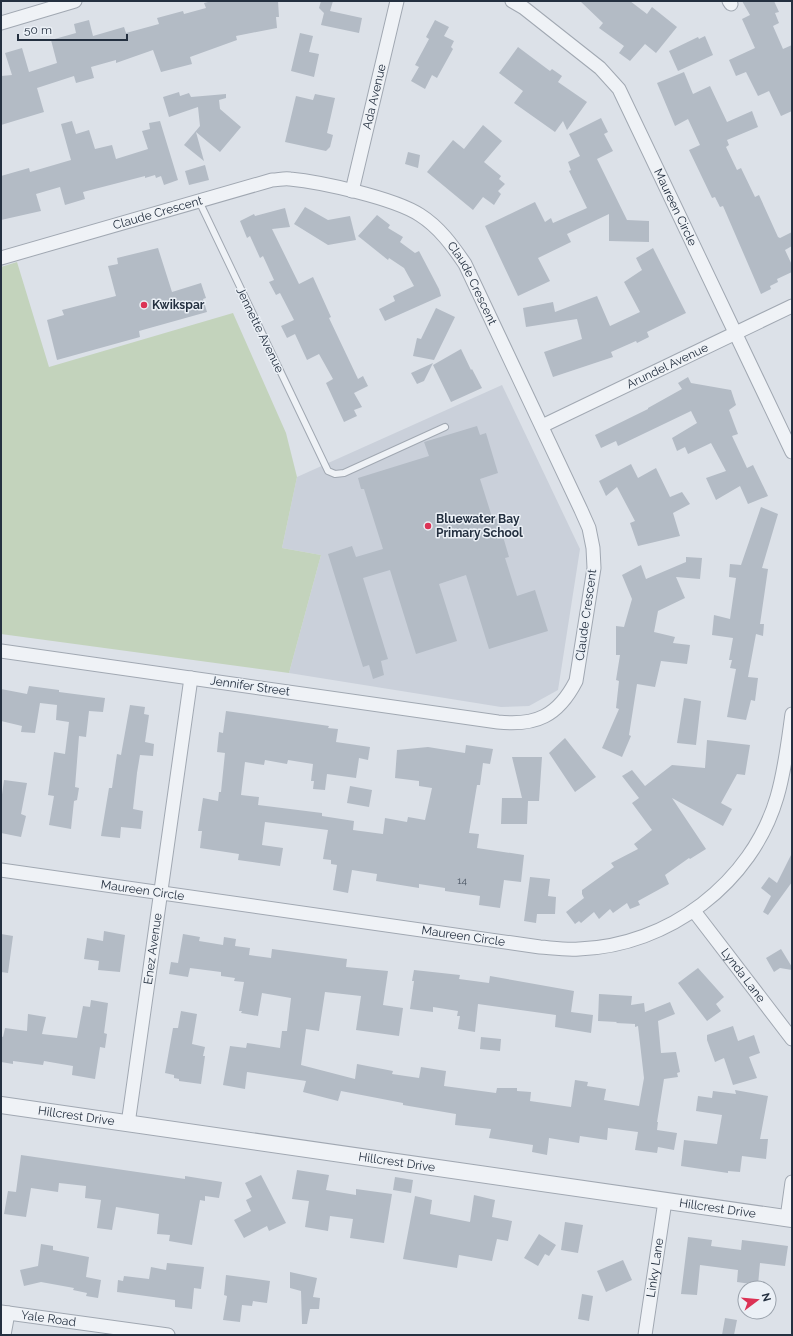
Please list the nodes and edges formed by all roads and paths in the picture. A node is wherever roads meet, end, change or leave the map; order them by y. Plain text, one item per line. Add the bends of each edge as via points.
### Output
1 (75, 1) edge
2 (397, 1) edge
3 (512, 1) edge
4 (1, 23) edge
5 (352, 191) junction
6 (199, 201) junction
7 (1, 258) edge
8 (792, 306) edge
9 (736, 332) junction
10 (542, 426) junction
11 (445, 427) dead end
12 (792, 452) edge
13 (1, 651) edge
14 (192, 678) junction
15 (792, 714) edge
16 (498, 722) joint
17 (1, 870) edge
18 (161, 893) junction
19 (694, 911) junction
20 (792, 1039) edge
21 (1, 1105) edge
22 (128, 1124) junction
23 (792, 1182) edge
24 (664, 1201) junction
25 (790, 1218) edge
26 (4, 1312) edge
27 (4, 1335) edge
28 (168, 1335) edge
29 (645, 1335) edge

1 - 4 street
2 - 5 street, Ada Avenue
3 - 9 street, Maureen Circle via 600,68 620,89
5 - 6 street, Claude Crescent via 288,179 255,184
5 - 10 street, Claude Crescent via 402,205 425,218 449,241 465,264
6 - 7 street, Claude Crescent
6 - 11 lane, Jennette Avenue via 328,471 340,474
8 - 9 street, Arundel Avenue
9 - 10 street, Arundel Avenue
9 - 12 street, Maureen Circle
10 - 16 street, Claude Crescent via 589,528 594,568 590,595 579,668 568,696 543,718 516,724
13 - 14 street, Jennifer Street
14 - 16 street, Jennifer Street
14 - 18 street, Enez Avenue
15 - 19 street, Maureen Circle via 777,798 762,832 730,879
17 - 18 street, Maureen Circle
18 - 19 street, Maureen Circle via 559,949 596,948 636,939 669,926
18 - 22 street, Enez Avenue
19 - 20 street, Lynda Lane
21 - 22 street, Hillcrest Drive
22 - 24 street, Hillcrest Drive
23 - 25 street
24 - 25 street, Hillcrest Drive
24 - 29 street, Linky Lane
26 - 27 street
26 - 28 street, Yale Road

